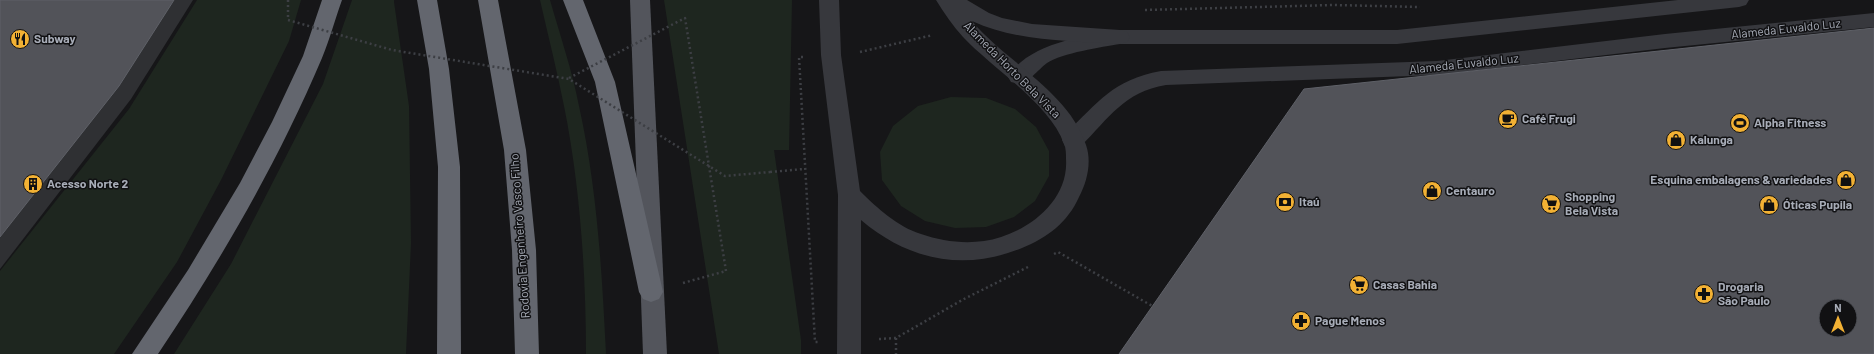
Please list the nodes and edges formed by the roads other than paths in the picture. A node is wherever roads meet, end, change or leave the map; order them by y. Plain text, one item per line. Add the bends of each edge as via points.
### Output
1 (332, 0) edge
2 (427, 0) edge
3 (488, 0) edge
4 (573, 0) edge
5 (640, 0) edge
6 (829, 0) edge
7 (946, 0) edge
8 (954, 0) edge
9 (1738, 0) edge
10 (1874, 20) edge
11 (1120, 37) junction
12 (1018, 77) junction
13 (1074, 140) junction
14 (849, 195) junction
15 (651, 292) junction
16 (849, 347) edge
17 (144, 354) edge
18 (448, 354) edge
19 (527, 354) edge
20 (655, 354) edge

1 - 17 highway via 310,62 283,122 196,277
2 - 18 highway via 439,69 449,167
3 - 19 highway, Rodovia Engenheiro Vasco Filho via 515,150 524,250
4 - 15 highway via 605,82
5 - 15 main road
6 - 14 street via 831,55
7 - 12 street, Alameda Horto Bela Vista via 972,34
8 - 11 street via 982,18 1003,25 1056,33
9 - 11 street via 1397,37
10 - 13 street, Alameda Euvaldo Luz via 1437,68 1171,77 1147,81 1130,88
11 - 12 street via 1087,42 1041,57
12 - 13 street, Alameda Horto Bela Vista via 1063,121
13 - 14 street, Alameda Horto Bela Vista via 1078,173 1068,200 1049,223 1032,234 985,250 948,250 912,240 876,218
14 - 16 street
15 - 20 main road

